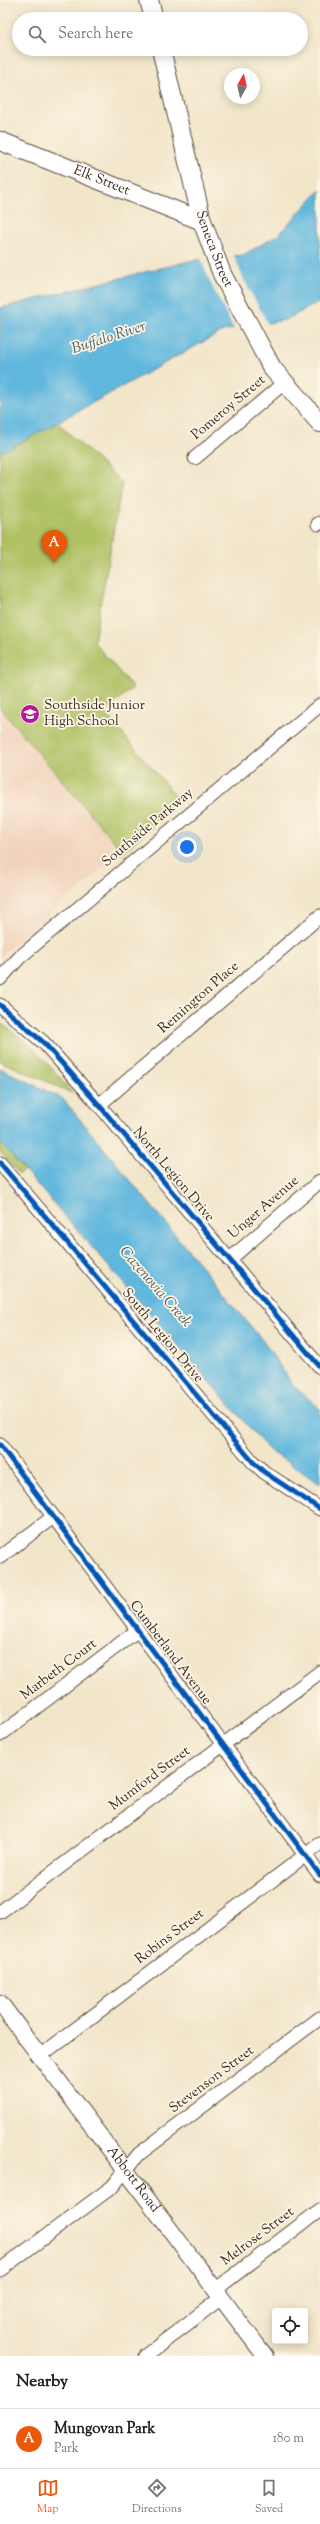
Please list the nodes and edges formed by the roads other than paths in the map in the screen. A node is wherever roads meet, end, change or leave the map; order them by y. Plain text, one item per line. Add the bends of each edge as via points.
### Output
1 (150, 0) edge
2 (153, 12) edge
3 (163, 56) edge
4 (0, 140) edge
5 (204, 228) junction
6 (285, 382) junction
7 (320, 424) edge
8 (195, 458) dead end
9 (320, 705) edge
10 (320, 916) edge
11 (0, 980) edge
12 (0, 1005) edge
13 (99, 1105) junction
14 (0, 1163) edge
15 (320, 1180) edge
16 (229, 1260) junction
17 (320, 1366) edge
18 (0, 1445) edge
19 (320, 1509) edge
20 (53, 1518) junction
21 (0, 1557) edge
22 (138, 1630) junction
23 (320, 1672) edge
24 (0, 1734) edge
25 (224, 1744) junction
26 (320, 1844) edge
27 (305, 1855) junction
28 (320, 1875) edge
29 (0, 1912) edge
30 (0, 2003) edge
31 (320, 2018) edge
32 (40, 2056) junction
33 (127, 2171) junction
34 (320, 2210) edge
35 (0, 2270) edge
36 (218, 2294) junction
37 (145, 2356) edge
38 (265, 2356) edge

1 - 2 main road
3 - 5 main road, Seneca Street
4 - 5 main road, Elk Street
5 - 6 main road, Seneca Street via 234,300 268,362
6 - 7 main road, Seneca Street
6 - 8 street, Pomeroy Street
9 - 11 street, Southside Parkway via 20,957
10 - 13 street, Remington Place
12 - 13 street, North Legion Drive via 44,1043
13 - 16 street, North Legion Drive
14 - 19 street, South Legion Drive via 253,1462
15 - 16 street, Unger Avenue
16 - 17 street, North Legion Drive
18 - 20 street, Cumberland Avenue
20 - 21 street
20 - 22 street, Cumberland Avenue
22 - 24 street, Marbeth Court
22 - 25 street, Cumberland Avenue
23 - 25 street, Mumford Street
25 - 27 street, Cumberland Avenue
25 - 29 street, Mumford Street
26 - 27 street, Robins Street
27 - 28 street, Cumberland Avenue
27 - 32 street, Robins Street
30 - 32 street, Abbott Road
31 - 33 street, Stevenson Street via 139,2154
32 - 33 street, Abbott Road
33 - 35 street, Stevenson Street via 112,2187
33 - 36 street, Abbott Road
34 - 36 street, Melrose Street
36 - 37 street, Melrose Street
36 - 38 street, Abbott Road

